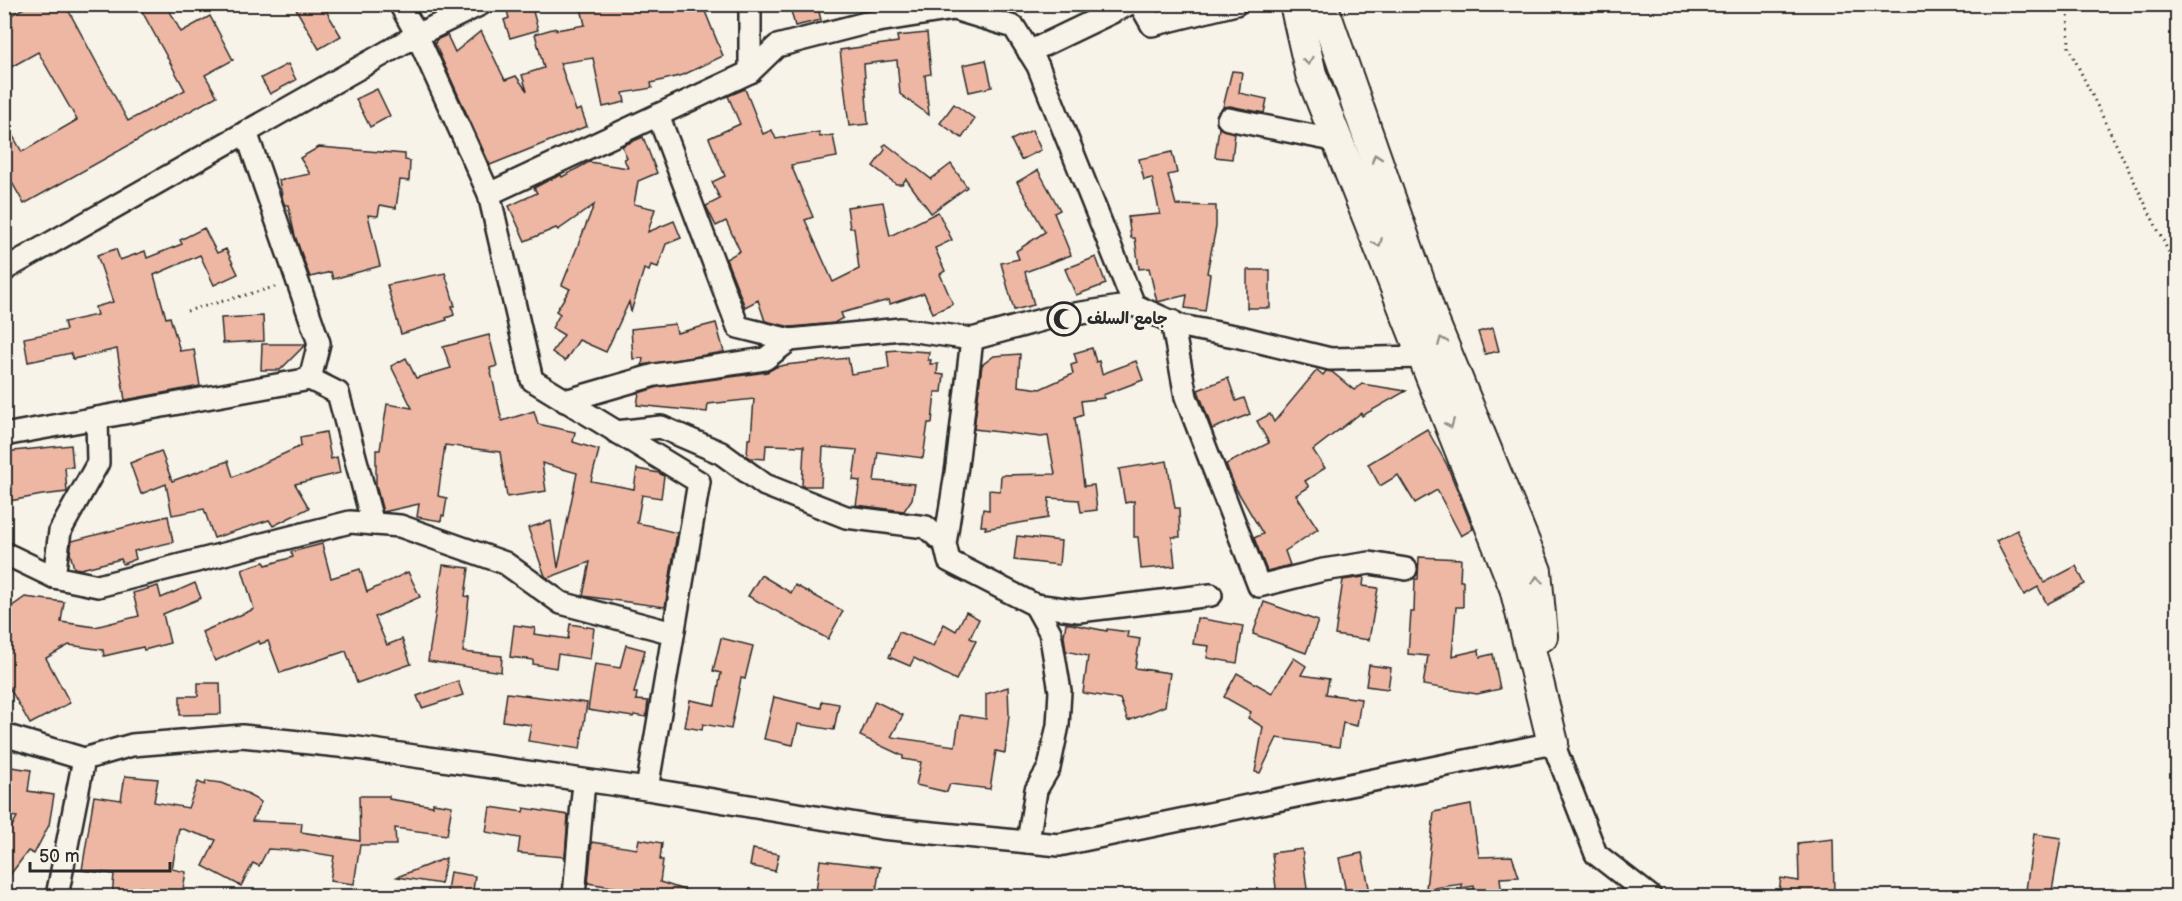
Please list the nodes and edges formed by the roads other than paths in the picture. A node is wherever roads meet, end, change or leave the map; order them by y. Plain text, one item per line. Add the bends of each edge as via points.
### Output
1 (400, 4) edge
2 (482, 4) edge
3 (750, 4) edge
4 (1129, 4) edge
5 (1140, 4) edge
6 (1236, 4) edge
7 (1295, 4) edge
8 (1322, 4) edge
9 (988, 12) edge
10 (417, 35) junction
11 (1029, 52) junction
12 (750, 72) junction
13 (658, 114) junction
14 (1228, 119) dead end
15 (246, 132) junction
16 (1338, 141) junction
17 (489, 194) junction
18 (4, 271) edge
19 (1134, 305) junction
20 (1172, 321) junction
21 (972, 339) junction
22 (790, 340) junction
23 (1423, 357) junction
24 (310, 379) junction
25 (565, 401) junction
26 (97, 418) junction
27 (616, 432) junction
28 (4, 435) edge
29 (373, 524) junction
30 (945, 544) junction
31 (4, 553) edge
32 (1406, 569) dead end
33 (54, 577) junction
34 (1211, 595) dead end
35 (1035, 605) junction
36 (673, 633) junction
37 (4, 735) edge
38 (1552, 743) junction
39 (84, 759) junction
40 (584, 781) junction
41 (647, 789) junction
42 (1028, 842) junction
43 (57, 897) edge
44 (574, 897) edge
45 (1650, 897) edge

1 - 10 street
2 - 10 street
3 - 12 street
4 - 11 street
5 - 6 street via 1152,25
7 -> 16 main road via 1311,74
38 -> 8 main road via 1536,571 1432,318
9 - 11 street via 1014,27
9 - 12 street via 954,9 866,24 777,46
10 - 15 street
10 - 17 street
11 - 19 street
12 - 13 street
13 - 17 street
13 - 22 street via 738,327
14 - 16 street
15 - 18 street
15 - 24 street via 319,343
16 -> 23 main road
17 - 25 street via 532,380
19 - 20 street
19 - 21 street via 1049,318
20 - 23 street via 1330,359
20 - 32 street via 1186,396 1258,586 1370,563
21 - 22 street via 901,329
21 - 30 street
22 - 25 street via 765,359 655,375
23 -> 38 main road via 1515,588
24 - 26 street
24 - 29 street via 338,393
25 - 27 street
26 - 28 street
26 - 33 street via 98,463 60,531
27 - 30 street via 661,428 721,453 765,485 846,517 926,527
27 - 36 street via 699,482
29 - 33 street via 350,522 98,586
29 - 36 street via 400,526 505,563 561,603
30 - 35 street via 949,561
31 - 33 street
34 - 35 street via 1079,611
35 - 42 street via 1050,632 1060,691 1049,768 1036,790
36 - 41 street
37 - 39 street
38 - 42 street via 1059,845
38 - 45 street via 1596,854
39 - 40 street via 132,744 242,736 358,748
39 - 43 street
40 - 41 street
40 - 44 street
41 - 42 street via 880,828

